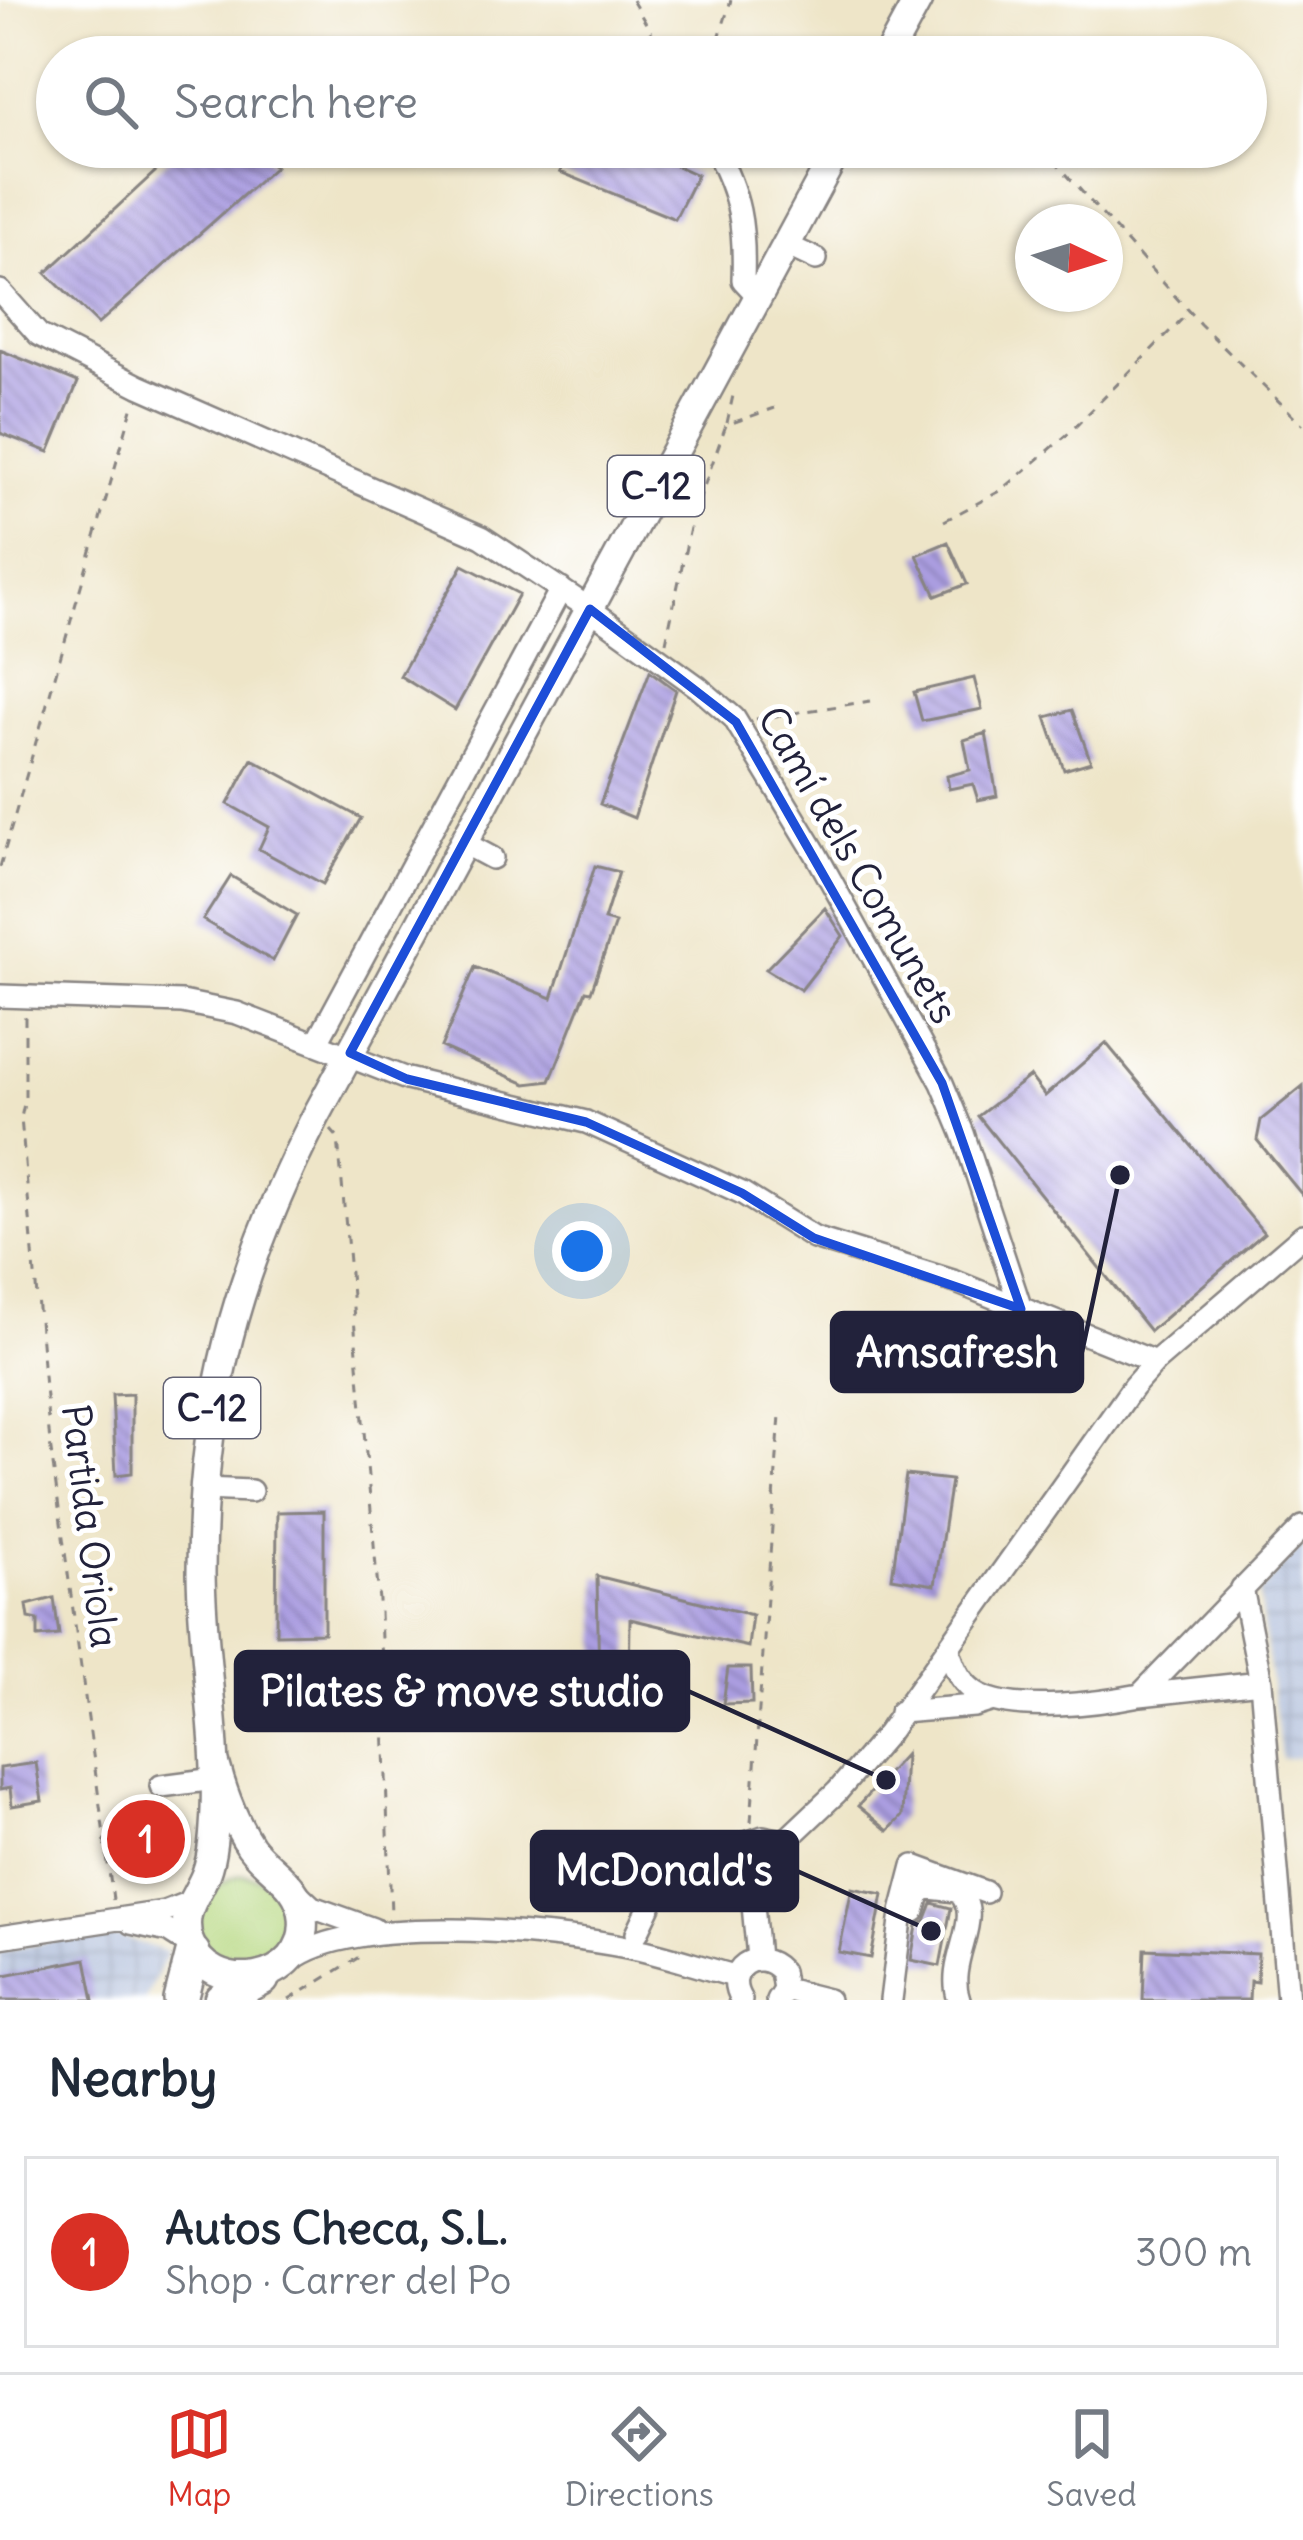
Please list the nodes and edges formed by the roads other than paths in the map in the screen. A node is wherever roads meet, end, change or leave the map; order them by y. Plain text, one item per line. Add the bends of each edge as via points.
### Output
1 (918, 0) edge
2 (898, 36) edge
3 (725, 168) edge
4 (827, 168) edge
5 (786, 244) junction
6 (816, 259) dead end
7 (0, 291) edge
8 (758, 296) junction
9 (561, 589) junction
10 (590, 609) junction
11 (464, 843) junction
12 (492, 858) dead end
13 (0, 996) edge
14 (317, 1042) junction
15 (350, 1053) junction
16 (1303, 1234) edge
17 (1022, 1309) junction
18 (1155, 1362) junction
19 (204, 1489) junction
20 (250, 1491) dead end
21 (1303, 1527) edge
22 (1242, 1588) junction
23 (950, 1650) junction
24 (1261, 1682) junction
25 (1139, 1695) junction
26 (992, 1700) junction
27 (899, 1712) junction
28 (215, 1771) junction
29 (161, 1786) dead end
30 (783, 1840) junction
31 (283, 1880) junction
32 (196, 1889) junction
33 (105, 1920) junction
34 (397, 1932) junction
35 (637, 1933) dead end
36 (0, 1937) edge
37 (192, 1949) junction
38 (758, 1958) junction
39 (275, 1971) junction
40 (735, 1976) junction
41 (780, 1995) edge
42 (181, 2000) edge
43 (222, 2000) edge
44 (741, 2000) edge
45 (828, 2000) edge
46 (891, 2000) edge
47 (959, 2000) edge
48 (1288, 2000) edge

1 - 2 main road
3 - 8 street via 744,231 743,280
4 - 5 main road, C-12
5 - 6 street
5 - 8 main road, C-12
7 - 9 street, Camí dels Comunets via 39,335 482,537
8 - 10 main road, C-12
9 - 10 street, Camí dels Comunets
9 - 14 street
10 - 11 main road, C-12
10 - 17 street, Camí dels Comunets via 736,722 942,1083
11 - 12 street
11 - 15 main road, C-12
13 - 14 street via 182,1002
14 - 15 street
15 - 17 street via 407,1079 586,1122 742,1193 814,1238
15 - 19 main road, C-12 via 268,1213 238,1297 214,1396
16 - 18 street
17 - 18 street
18 - 23 street
19 - 20 street
19 - 28 main road, C-12 via 203,1619
21 - 22 street
22 - 24 street
22 - 25 street
23 - 26 street via 966,1684
23 - 27 street
24 - 25 street
24 - 48 street
25 - 26 street
26 - 27 street
27 - 30 street via 837,1792
28 - 29 street
28 - 31 main road, C-12 via 238,1827
28 - 32 main road, C-12 via 210,1858
30 - 35 street via 749,1842 661,1883
30 - 38 street via 754,1885
31 - 32 main road via 253,1864 231,1865
31 - 34 street via 312,1907
31 - 39 main road via 304,1924 298,1947
32 - 33 street via 187,1903 164,1912
32 - 37 main road, C-12 via 186,1926
33 - 36 street
33 - 37 street via 155,1927
34 - 39 street via 335,1940
34 - 40 street via 548,1934
37 - 39 main road via 227,1979
37 - 42 highway
38 - 40 street
38 - 41 street via 781,1971
39 - 43 highway
40 - 44 street
41 - 45 street
46 - 47 street via 914,1866 975,1896 958,1949

